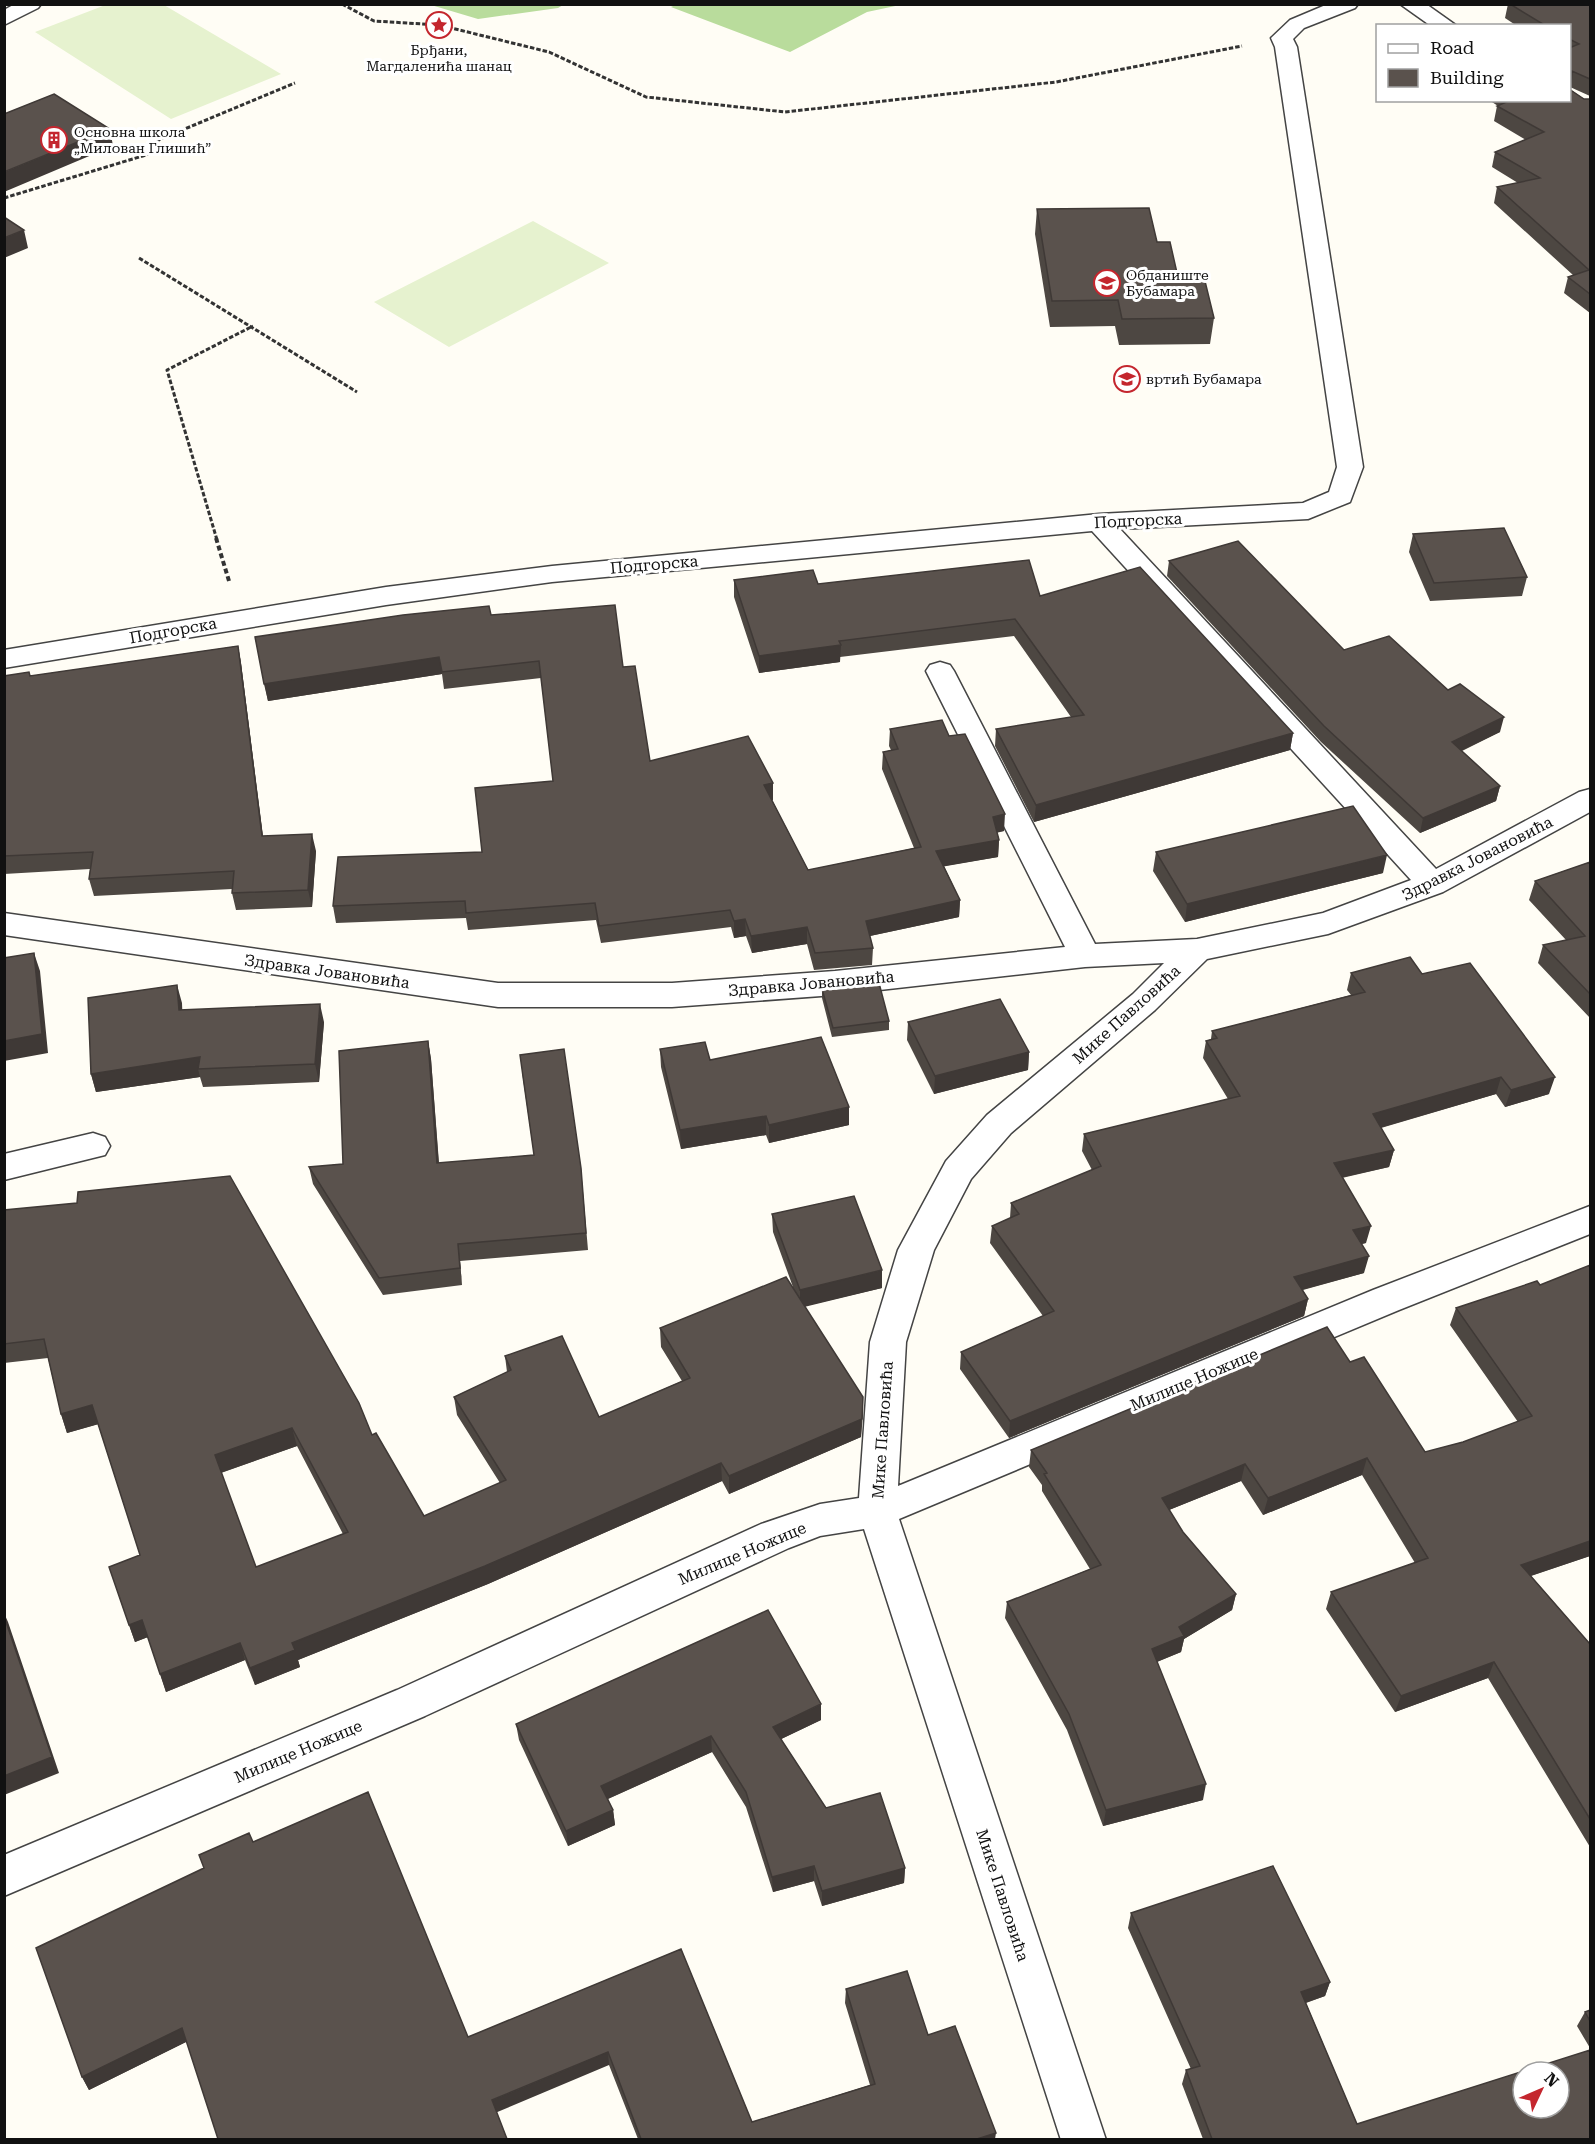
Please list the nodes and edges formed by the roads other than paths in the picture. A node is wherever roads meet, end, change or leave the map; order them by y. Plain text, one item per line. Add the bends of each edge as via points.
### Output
1 (32, 4) edge
2 (1348, 4) edge
3 (1410, 4) edge
4 (5, 18) edge
5 (1444, 24) edge
6 (1099, 522) junction
7 (4, 659) edge
8 (940, 671) dead end
9 (1590, 799) edge
10 (1432, 884) junction
11 (4, 924) edge
12 (1197, 950) junction
13 (1085, 956) junction
14 (93, 1146) dead end
15 (4, 1167) edge
16 (1590, 1220) edge
17 (877, 1511) junction
18 (4, 1876) edge
19 (1084, 2139) edge

1 - 4 street
2 - 6 street, Подгорска via 1297,24 1282,38 1350,467 1341,496 1308,511
3 - 5 street
6 - 7 street, Подгорска via 552,574 386,596
6 - 10 street
8 - 13 street
9 - 10 street, Здравка Јовановића
10 - 12 street, Здравка Јовановића via 1328,923
11 - 13 street, Здравка Јовановића via 498,995 672,995 835,983
12 - 13 street, Здравка Јовановића
12 - 17 street, Мике Павловића via 1144,1002 999,1124 958,1170 916,1250 888,1342
14 - 15 street
16 - 17 street, Милице Ножице via 1386,1300
17 - 18 street, Милице Ножице via 820,1520 776,1536 411,1703
17 - 19 street, Мике Павловића

